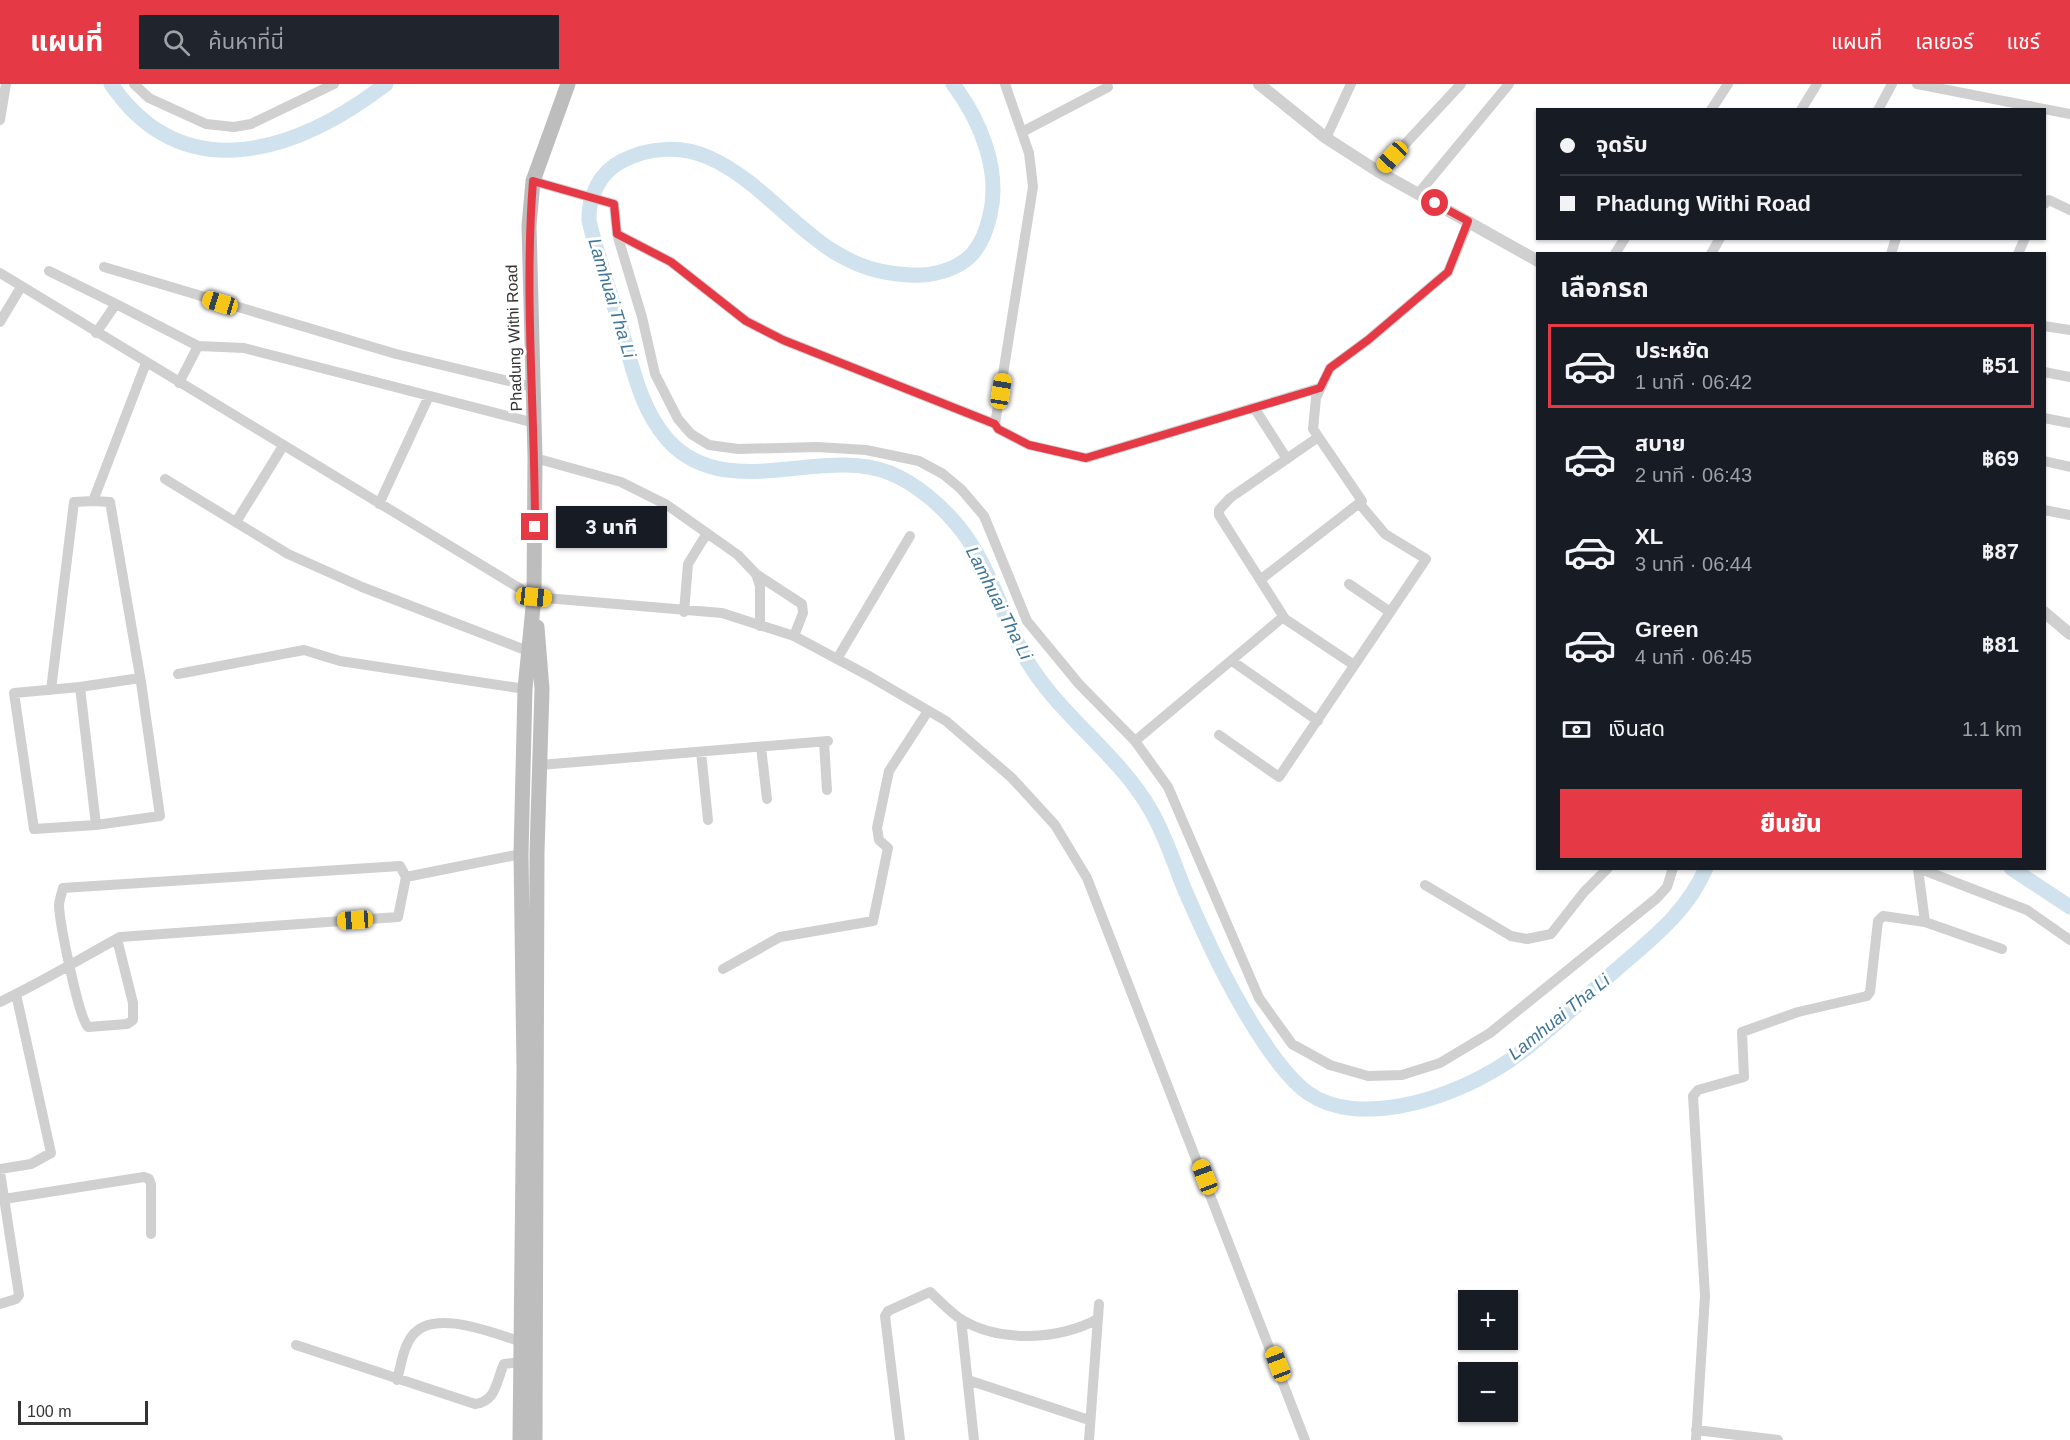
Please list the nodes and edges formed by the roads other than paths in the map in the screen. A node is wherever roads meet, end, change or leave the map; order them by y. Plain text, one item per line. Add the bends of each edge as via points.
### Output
1 (6, 84) edge
2 (134, 84) edge
3 (334, 84) edge
4 (568, 84) edge
5 (1005, 84) edge
6 (1259, 84) edge
7 (1351, 84) edge
8 (1461, 84) edge
9 (1509, 84) edge
10 (1728, 84) edge
11 (1817, 84) edge
12 (1892, 84) edge
13 (1917, 84) edge
14 (1108, 87) dead end
15 (1959, 88) edge
16 (1712, 108) edge
17 (1802, 108) edge
18 (1879, 108) edge
19 (2044, 108) edge
20 (2046, 108) edge
21 (2070, 114) edge
22 (0, 120) edge
23 (1022, 132) junction
24 (1326, 138) junction
25 (1378, 172) junction
26 (539, 184) junction
27 (1418, 194) junction
28 (2046, 202) edge
29 (2070, 210) edge
30 (1468, 221) junction
31 (617, 234) junction
32 (1536, 260) edge
33 (104, 267) dead end
34 (49, 271) dead end
35 (0, 273) edge
36 (21, 287) junction
37 (116, 304) junction
38 (0, 322) edge
39 (2046, 326) edge
40 (2070, 330) edge
41 (96, 333) junction
42 (198, 346) junction
43 (146, 363) junction
44 (2046, 372) edge
45 (2070, 377) edge
46 (179, 383) junction
47 (533, 387) junction
48 (1320, 388) junction
49 (429, 396) junction
50 (1255, 409) junction
51 (2046, 418) edge
52 (535, 423) junction
53 (2070, 423) edge
54 (995, 424) junction
55 (1317, 438) junction
56 (283, 447) junction
57 (535, 458) junction
58 (1287, 459) junction
59 (2046, 461) edge
60 (2070, 467) edge
61 (165, 478) dead end
62 (93, 501) junction
63 (1359, 503) junction
64 (379, 504) junction
65 (2046, 510) edge
66 (2070, 515) edge
67 (236, 522) junction
68 (707, 533) junction
69 (910, 536) dead end
70 (756, 574) junction
71 (1260, 580) junction
72 (1349, 584) dead end
73 (534, 597) junction
74 (684, 612) junction
75 (1390, 612) junction
76 (2046, 614) edge
77 (1283, 617) junction
78 (760, 626) junction
79 (2070, 634) edge
80 (794, 636) junction
81 (528, 651) junction
82 (837, 659) junction
83 (1232, 662) junction
84 (1354, 665) junction
85 (178, 674) dead end
86 (140, 678) junction
87 (80, 687) junction
88 (525, 688) junction
89 (51, 690) junction
90 (928, 711) junction
91 (1318, 721) junction
92 (1219, 735) dead end
93 (1135, 741) junction
94 (761, 747) junction
95 (701, 753) junction
96 (540, 765) junction
97 (827, 790) dead end
98 (767, 799) dead end
99 (708, 820) dead end
100 (96, 825) junction
101 (521, 854) junction
102 (1606, 870) edge
103 (1673, 870) edge
104 (1918, 870) edge
105 (1921, 870) edge
106 (406, 877) junction
107 (1425, 885) dead end
108 (1925, 921) junction
109 (117, 939) junction
110 (2070, 940) edge
111 (2002, 949) dead end
112 (70, 966) junction
113 (723, 969) dead end
114 (16, 994) junction
115 (0, 1002) edge
116 (0, 1170) edge
117 (4, 1199) junction
118 (151, 1234) dead end
119 (0, 1304) edge
120 (1099, 1304) dead end
121 (961, 1319) junction
122 (1098, 1319) junction
123 (522, 1342) junction
124 (296, 1345) dead end
125 (522, 1362) junction
126 (397, 1380) junction
127 (968, 1380) junction
128 (1089, 1420) junction
129 (1696, 1435) edge
130 (520, 1440) edge
131 (535, 1440) edge
132 (900, 1440) edge
133 (974, 1440) edge
134 (1089, 1440) edge
135 (1305, 1440) edge
136 (1778, 1440) edge

1 - 22 street
2 - 3 street via 149,98 206,124 234,127 251,124
4 - 26 main road, Phadung Withi Road
5 - 23 street
6 - 24 street
7 - 24 street
8 - 25 street
9 - 27 street
10 - 16 street
11 - 17 street
12 - 18 street
13 - 15 street
14 - 23 street
15 - 19 street
20 - 21 street
23 - 54 street via 1033,187
24 - 25 street
25 - 27 street
26 - 31 street via 614,204
26 - 47 main road, Phadung Withi Road via 529,251
27 - 30 street
28 - 29 street via 2049,200
30 - 32 street
30 - 48 street via 1448,272 1330,368
31 - 54 street via 671,262 746,321 783,340
31 - 93 street via 655,374 678,419 691,434 709,445 738,449 866,450 919,461 943,474 984,516 1027,621 1079,684
33 - 47 street via 396,354
34 - 37 street
35 - 36 street
36 - 38 street
36 - 41 street
37 - 41 street
37 - 42 street
39 - 40 street
41 - 43 street
42 - 46 street
42 - 49 street via 244,348
43 - 46 street
43 - 62 street
44 - 45 street
46 - 56 street
47 - 52 main road, Phadung Withi Road
48 - 50 street
48 - 55 street via 1312,429
49 - 52 street
49 - 64 street
50 - 54 street via 1086,458 1029,445
50 - 58 street
51 - 53 street
52 - 57 main road, Phadung Withi Road
55 - 58 street
55 - 63 street via 1362,501
56 - 64 street
56 - 67 street
57 - 68 street via 621,482 667,505
57 - 73 main road, Phadung Withi Road
58 - 71 street via 1219,510 1222,522
59 - 60 street
61 - 67 street
62 - 86 street via 110,502
62 - 89 street via 74,502
63 - 71 street
63 - 75 street via 1385,534 1426,559
64 - 73 street
65 - 66 street
67 - 81 street via 288,554
68 - 70 street via 738,555
68 - 74 street via 688,564
69 - 82 street
70 - 78 street via 760,586
70 - 80 street via 802,604 803,613
71 - 77 street
72 - 75 street
73 - 74 street
73 - 81 main road
73 - 96 main road via 542,689
74 - 78 street via 722,613
75 - 84 street
76 - 79 street
77 - 83 street
77 - 84 street
78 - 80 street
80 - 82 street
81 - 88 main road
82 - 90 street
83 - 91 street
83 - 93 street
84 - 91 street
85 - 88 street via 304,650 340,662
86 - 87 street
86 - 100 street via 160,816
87 - 89 street
87 - 100 street
88 - 101 main road
89 - 100 street via 14,693 34,829
90 - 113 street via 889,771 877,828 879,840 888,849 873,921 780,937
90 - 135 street via 1012,778 1040,807 1073,851 1087,878
91 - 92 street via 1279,777
93 - 103 street via 1168,787 1259,998 1292,1044 1329,1065 1368,1076 1402,1075 1440,1063 1490,1034 1657,898 1667,887
94 - 95 street
94 - 97 street via 826,742
94 - 98 street
95 - 96 street
95 - 99 street
96 - 131 main road
101 - 106 street
101 - 123 main road
102 - 107 street via 1551,934 1527,939 1511,936
104 - 108 street
105 - 110 street via 2027,910
106 - 109 street via 398,917
106 - 112 street via 400,866 63,888 59,905
108 - 111 street
108 - 129 street via 1883,916 1878,921 1867,996 1798,1012 1742,1032 1744,1077 1698,1090 1693,1096 1705,1296
109 - 112 street
109 - 112 street via 133,1003 130,1023 88,1027 82,1019
112 - 114 street
114 - 115 street
114 - 116 street via 51,1153 31,1164
116 - 117 street
117 - 118 street via 144,1177 151,1184
117 - 119 street via 19,1295
120 - 122 street
121 - 122 street via 981,1329 1016,1336 1052,1334
121 - 127 street
121 - 132 street via 930,1292 885,1316
122 - 128 street
123 - 125 main road
123 - 126 street via 449,1322 433,1323 414,1333 407,1344
124 - 126 street
125 - 126 street via 504,1364 496,1390 486,1402 475,1404
125 - 130 main road
127 - 128 street
127 - 133 street
128 - 134 street
129 - 136 street

